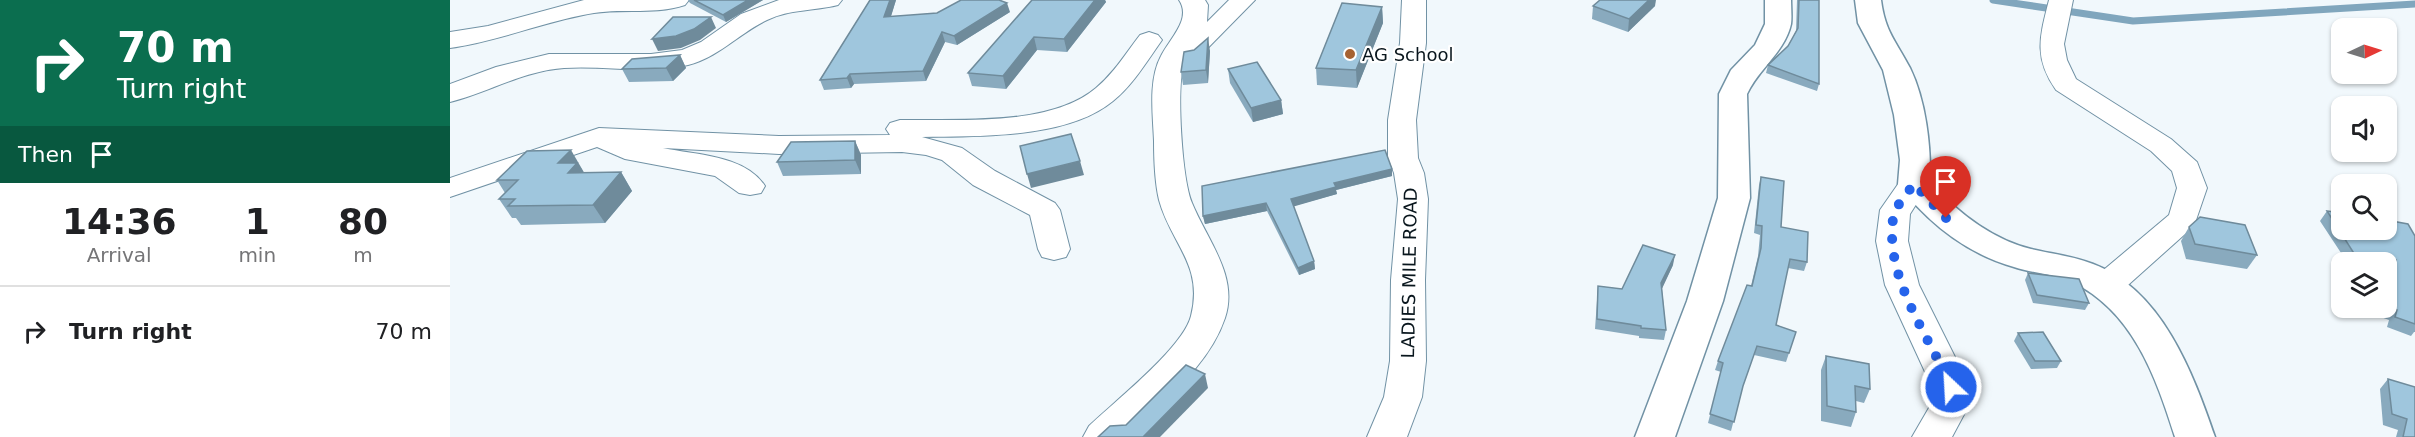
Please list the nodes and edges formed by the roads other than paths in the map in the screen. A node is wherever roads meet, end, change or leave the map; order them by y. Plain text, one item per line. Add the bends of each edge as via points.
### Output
1 (554, 0) edge
2 (677, 0) edge
3 (830, 0) edge
4 (1191, 0) edge
5 (1243, 0) edge
6 (1414, 0) edge
7 (1778, 0) edge
8 (1868, 0) edge
9 (2060, 7) edge
10 (450, 26) edge
11 (450, 40) edge
12 (1149, 40) dead end
13 (1167, 75) junction
14 (450, 94) edge
15 (599, 136) junction
16 (756, 144) junction
17 (1914, 184) junction
18 (750, 186) dead end
19 (450, 188) edge
20 (1054, 249) dead end
21 (2106, 286) junction
22 (1103, 437) edge
23 (1388, 437) edge
24 (1655, 437) edge
25 (1932, 437) edge
26 (2195, 437) edge

1 - 10 street via 509,17
2 - 11 street via 668,4 617,3 564,11 489,34
3 - 14 street via 762,13 717,45 679,59 561,60 502,73
4 - 13 street via 1196,4 1196,19
5 - 13 street
6 - 23 street, LADIES MILE ROAD via 1413,43 1402,120 1403,158 1413,199 1408,361 1403,397
7 - 24 main road via 1778,24 1767,48 1742,76 1733,94 1734,198 1705,301
8 - 17 main road via 1871,23 1897,70 1909,115
9 - 21 street via 2051,44 2065,84 2161,145 2186,168 2192,188 2183,219
12 - 16 street via 1099,100 1066,116 1035,122 844,131
13 - 22 street via 1168,142 1175,201 1211,277 1208,317 1191,350
15 - 16 street
15 - 18 street via 625,150 724,169
15 - 19 street
16 - 20 street via 902,143 942,150 1044,210
17 - 21 main road via 1959,229 1988,245 2024,259 2083,273
17 - 25 street via 1893,219 1893,262 1951,387 1949,407
21 - 26 main road via 2126,304 2160,348

